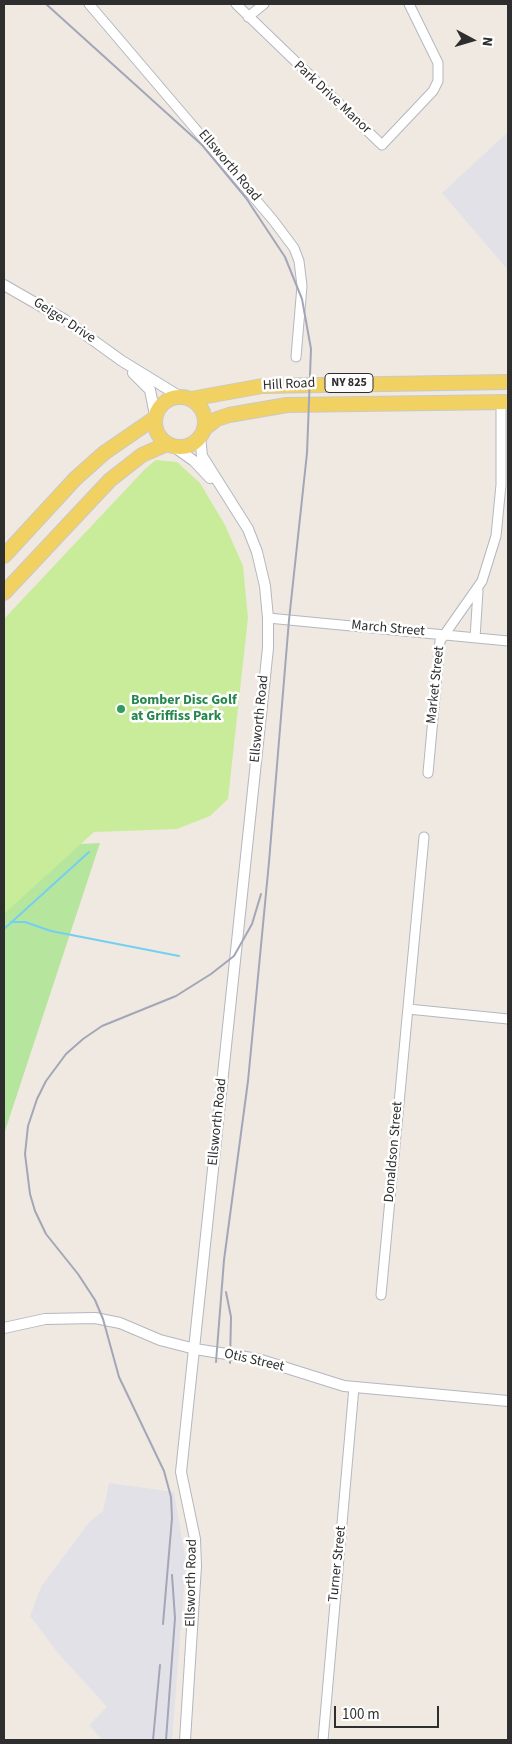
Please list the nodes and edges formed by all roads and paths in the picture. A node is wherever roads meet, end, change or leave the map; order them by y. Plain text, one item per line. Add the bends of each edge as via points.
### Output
1 (89, 4) edge
2 (236, 4) edge
3 (264, 4) edge
4 (409, 4) edge
5 (248, 17) junction
6 (4, 286) edge
7 (296, 357) dead end
8 (122, 361) junction
9 (508, 382) edge
10 (185, 398) junction
11 (504, 402) edge
12 (155, 416) junction
13 (202, 433) junction
14 (170, 445) junction
15 (236, 508) junction
16 (4, 556) edge
17 (478, 589) junction
18 (4, 593) edge
19 (268, 618) junction
20 (443, 634) junction
21 (475, 638) junction
22 (508, 641) edge
23 (428, 773) dead end
24 (424, 837) dead end
25 (408, 1009) junction
26 (508, 1018) edge
27 (381, 1295) dead end
28 (4, 1328) edge
29 (195, 1349) junction
30 (354, 1387) junction
31 (508, 1401) edge
32 (185, 1740) edge
33 (323, 1740) edge

1 - 7 street, Ellsworth Road via 294,248 302,286
2 - 5 street
3 - 5 street
4 - 5 street, Park Drive Manor via 438,63 438,81 382,145
6 - 8 street, Geiger Drive via 65,320
8 - 10 street, Geiger Drive
8 - 12 street, Geiger Drive via 150,390
9 - 10 main road, Hill Road / NY 825 via 262,386
10 - 12 main road, NY 825 via 164,402
10 - 13 main road via 197,403 204,415
11 - 13 main road, Hill Road / NY 825 via 287,405 228,415 217,419
11 - 17 street, Market Street via 499,522 493,552
12 - 14 main road via 157,433
12 - 16 main road, NY 825 via 104,452
13 - 14 main road, NY 825 via 188,445
13 - 15 street, Ellsworth Road via 202,456
14 - 15 street, Ellsworth Road via 194,460
14 - 18 main road, NY 825 via 142,455 110,480
15 - 19 street, Ellsworth Road via 261,564
17 - 20 street, Market Street
17 - 21 street
19 - 20 street, March Street
19 - 29 street, Ellsworth Road via 268,648
20 - 21 street, March Street
20 - 23 street, Market Street via 438,647
21 - 22 street, March Street
24 - 25 street
25 - 26 street
25 - 27 street, Donaldson Street
28 - 29 street, Otis Street via 45,1319 95,1318 120,1323 160,1340
29 - 30 street, Otis Street via 258,1358 330,1383
29 - 32 street, Ellsworth Road via 181,1472 195,1539 196,1566
30 - 31 street, Otis Street
30 - 33 street, Turner Street

